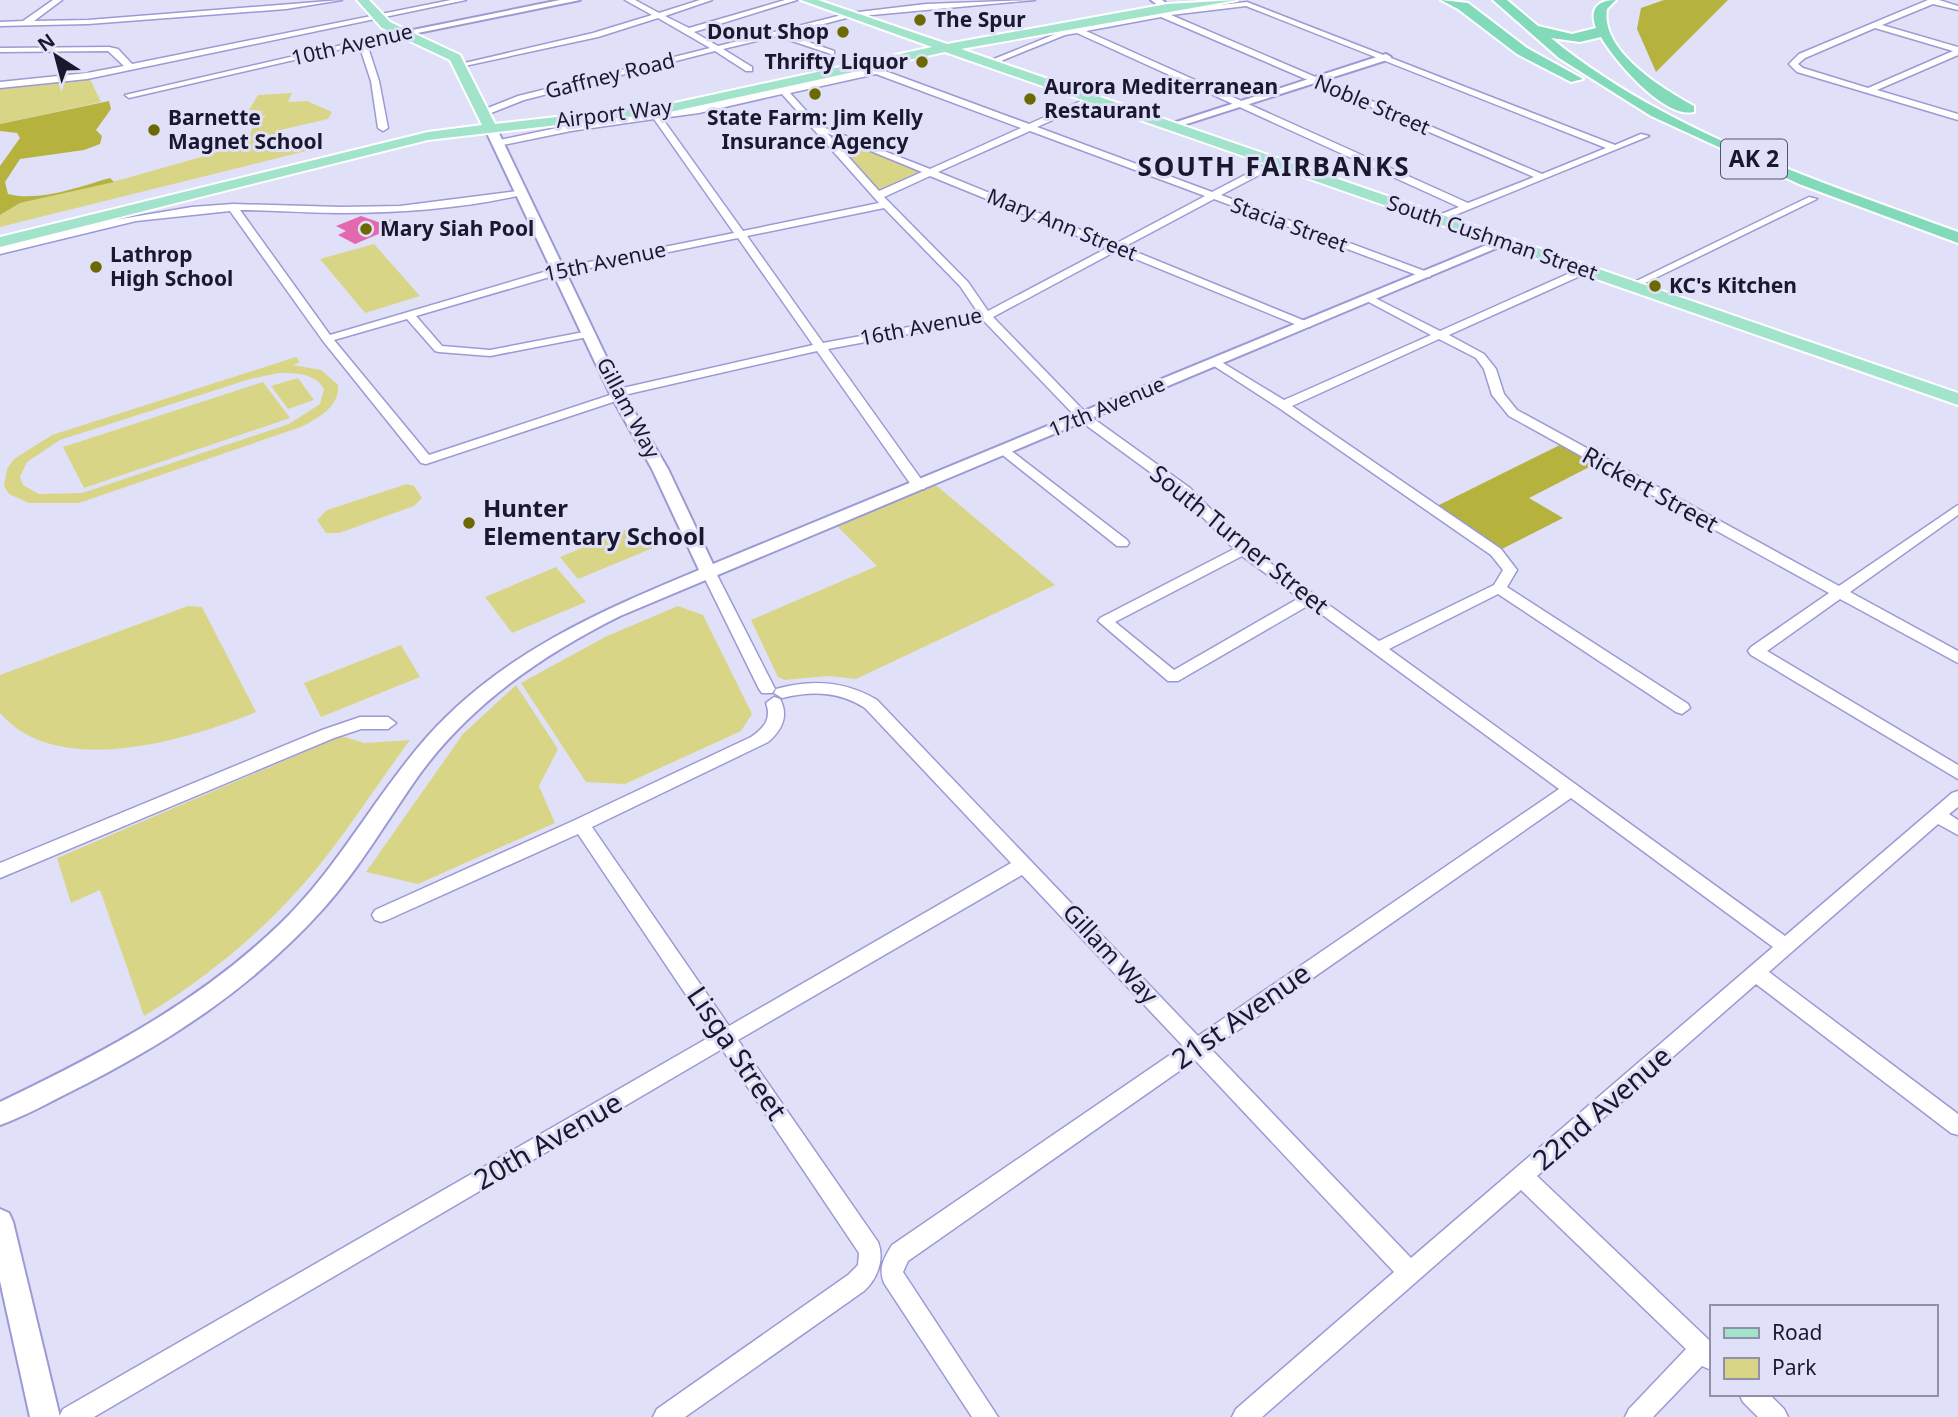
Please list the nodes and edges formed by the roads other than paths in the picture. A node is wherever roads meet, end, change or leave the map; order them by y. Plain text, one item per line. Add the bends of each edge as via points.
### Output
1 (58, 0) edge
2 (338, 0) edge
3 (363, 0) edge
4 (462, 0) edge
5 (575, 0) edge
6 (629, 0) edge
7 (708, 0) edge
8 (793, 0) edge
9 (807, 0) edge
10 (1031, 0) edge
11 (1231, 0) edge
12 (1447, 0) edge
13 (1475, 0) edge
14 (1499, 0) edge
15 (1610, 0) edge
16 (1933, 1) edge
17 (1165, 5) edge
18 (1958, 8) edge
19 (850, 15) junction
20 (657, 16) junction
21 (376, 17) junction
22 (1549, 19) dead end
23 (0, 24) edge
24 (23, 25) junction
25 (1528, 25) junction
26 (1872, 25) junction
27 (1604, 29) junction
28 (1077, 30) junction
29 (688, 32) junction
30 (403, 33) junction
31 (777, 33) junction
32 (1571, 38) junction
33 (363, 44) junction
34 (941, 46) junction
35 (716, 49) junction
36 (0, 50) edge
37 (1958, 51) edge
38 (831, 53) dead end
39 (1563, 54) junction
40 (1386, 57) junction
41 (988, 63) junction
42 (460, 65) junction
43 (130, 67) junction
44 (749, 69) dead end
45 (1313, 80) junction
46 (0, 85) edge
47 (1868, 91) junction
48 (473, 92) junction
49 (785, 92) junction
50 (129, 95) dead end
51 (521, 98) junction
52 (1093, 99) junction
53 (1237, 104) junction
54 (1702, 115) dead end
55 (657, 117) junction
56 (1958, 117) edge
57 (487, 121) junction
58 (817, 126) junction
59 (1170, 126) junction
60 (1032, 127) junction
61 (383, 128) dead end
62 (1718, 128) junction
63 (1644, 136) dead end
64 (498, 143) junction
65 (1615, 148) junction
66 (1275, 163) junction
67 (1813, 166) dead end
68 (931, 172) junction
69 (1790, 175) junction
70 (1542, 177) junction
71 (523, 192) junction
72 (1211, 196) junction
73 (1812, 199) dead end
74 (883, 200) junction
75 (233, 207) junction
76 (1468, 207) junction
77 (1438, 219) junction
78 (1954, 223) edge
79 (0, 233) edge
80 (740, 234) junction
81 (1958, 239) edge
82 (0, 242) edge
83 (1504, 242) junction
84 (1115, 247) junction
85 (0, 251) edge
86 (1585, 270) junction
87 (558, 271) junction
88 (1426, 275) junction
89 (1631, 286) junction
90 (1369, 298) junction
91 (409, 315) junction
92 (986, 316) junction
93 (1306, 325) junction
94 (589, 334) junction
95 (1441, 335) junction
96 (327, 339) junction
97 (819, 347) junction
98 (1214, 362) junction
99 (618, 394) junction
100 (1958, 399) edge
101 (1283, 405) junction
102 (1083, 417) junction
103 (1004, 450) junction
104 (919, 486) junction
105 (1958, 509) edge
106 (1122, 543) dead end
107 (1243, 550) junction
108 (1496, 552) joint
109 (709, 573) junction
110 (1499, 588) junction
111 (1836, 592) junction
112 (1309, 599) junction
113 (1376, 649) junction
114 (1958, 658) edge
115 (775, 695) junction
116 (1682, 708) dead end
117 (388, 723) dead end
118 (1958, 774) edge
119 (1571, 789) junction
120 (1958, 797) edge
121 (1938, 816) junction
122 (581, 825) junction
123 (1958, 828) edge
124 (1025, 864) junction
125 (0, 871) edge
126 (381, 915) dead end
127 (1787, 947) junction
128 (1756, 973) junction
129 (727, 1037) junction
130 (1197, 1046) junction
131 (0, 1114) edge
132 (1958, 1126) edge
133 (1522, 1176) junction
134 (0, 1223) edge
135 (1410, 1273) junction
136 (1707, 1354) edge
137 (1753, 1396) edge
138 (45, 1417) edge
139 (71, 1417) edge
140 (665, 1417) edge
141 (986, 1417) edge
142 (1244, 1417) edge
143 (1637, 1417) edge
144 (1776, 1417) edge

1 - 24 street
2 - 24 street
3 - 21 main road
4 - 21 street
5 - 30 street, 10th Avenue
6 - 20 street
7 - 20 street
8 - 29 street
9 - 19 main road, South Cushman Street
10 - 19 street, Gaffney Road
11 - 17 main road, Airport Way
12 - 69 highway via 1562,72
13 - 39 highway via 1522,39
14 - 25 highway, AK 2
15 - 27 highway via 1599,15
16 - 18 street
16 - 26 street
17 - 28 street
17 - 34 main road, Airport Way
17 - 40 street via 1247,4
17 - 45 street, Noble Street
19 - 31 street, Gaffney Road
19 - 34 main road, South Cushman Street
20 - 29 street
20 - 42 street
21 - 30 main road
21 - 43 street
22 - 32 highway, AK 2
23 - 24 street
25 - 32 highway
25 - 39 highway, AK 2
26 - 37 street
26 - 47 street via 1793,64
27 - 32 highway
27 - 54 highway via 1623,65 1641,81
28 - 41 street
28 - 53 street
29 - 35 street
30 - 33 street, 10th Avenue
30 - 42 main road via 450,53
31 - 35 street, Gaffney Road
31 - 38 street
32 - 62 highway, AK 2
33 - 50 street, 10th Avenue
33 - 61 street
34 - 41 main road, South Cushman Street
34 - 57 main road, Airport Way via 680,106 603,117
35 - 44 street
35 - 51 street, Gaffney Road
36 - 43 street via 109,49
37 - 47 street
39 - 62 highway via 1602,68 1659,102
39 - 69 highway, AK 2 via 1685,127
40 - 45 street
40 - 65 street
41 - 52 main road, South Cushman Street
42 - 48 main road
43 - 46 street
45 - 53 street
45 - 70 street, Noble Street
47 - 56 street
48 - 51 street, Gaffney Road via 491,99
48 - 57 main road
49 - 55 street
49 - 58 street, South Turner Street
49 - 60 street, Stacia Street via 877,71
51 - 57 street, Gaffney Road
52 - 59 main road, South Cushman Street
52 - 60 street, 15th Avenue
53 - 59 street
53 - 76 street
55 - 64 street
55 - 80 street
57 - 64 street, Gillam Way
57 - 79 main road, Airport Way via 388,137
57 - 82 main road, Airport Way
58 - 68 street, Mary Ann Street
58 - 74 street, South Turner Street
59 - 66 main road, South Cushman Street
60 - 68 street, 15th Avenue
60 - 72 street, Stacia Street
62 - 78 highway, AK 2
63 - 65 street
64 - 71 street, Gillam Way
65 - 70 street
66 - 72 street, 16th Avenue
66 - 77 main road, South Cushman Street
67 - 78 highway
68 - 74 street, 15th Avenue
68 - 84 street, Mary Ann Street
69 - 81 highway, AK 2
70 - 76 street
71 - 75 street via 380,210
71 - 87 street, Gillam Way
72 - 84 street, 16th Avenue
72 - 88 street, Stacia Street
73 - 89 street
74 - 80 street, 15th Avenue
74 - 92 street, South Turner Street via 964,284
75 - 85 street via 131,218
75 - 96 street
76 - 77 street
77 - 83 main road, South Cushman Street
80 - 87 street, 15th Avenue
80 - 97 street
83 - 86 main road, South Cushman Street
83 - 88 street, 17th Avenue
84 - 92 street, 16th Avenue
84 - 93 street, Mary Ann Street
86 - 89 main road, South Cushman Street
86 - 95 street
87 - 91 street, 15th Avenue
87 - 94 street, Gillam Way
88 - 90 street, 17th Avenue
89 - 100 main road, South Cushman Street
90 - 93 street, 17th Avenue
90 - 95 street, Rickert Street
91 - 94 street via 439,349 491,353
91 - 96 street, 15th Avenue
92 - 97 street, 16th Avenue
92 - 102 street, South Turner Street
93 - 98 street, 17th Avenue
94 - 99 street, Gillam Way
95 - 101 street
95 - 111 street, Rickert Street via 1480,356 1490,369 1498,396 1513,413
96 - 99 street, 16th Avenue via 426,460
97 - 99 street, 16th Avenue
97 - 104 street
98 - 101 street
98 - 102 street, 17th Avenue
99 - 109 street, Gillam Way
101 - 108 street
102 - 103 street, 17th Avenue
102 - 107 street, South Turner Street via 1185,491
103 - 104 street, 17th Avenue
103 - 106 street
104 - 109 street, 17th Avenue
105 - 111 street
107 - 112 street, South Turner Street
107 - 112 street via 1105,621 1173,677
108 - 110 street via 1510,570
109 - 115 street, Gillam Way
109 - 131 street, 17th Avenue via 580,628 501,677 433,744 316,902 240,974 145,1039
110 - 113 street
110 - 116 street
111 - 114 street, Rickert Street
111 - 118 street via 1756,651
112 - 113 street, South Turner Street
113 - 119 street, South Turner Street
115 - 122 street via 776,720 763,737
115 - 124 street, Gillam Way via 827,687 872,704
117 - 125 street via 360,723 328,734
119 - 127 street, South Turner Street
119 - 130 street, 21st Avenue
120 - 121 street, 22nd Avenue
121 - 123 street
121 - 127 street, 22nd Avenue
122 - 126 street
122 - 129 street, Lisga Street
124 - 129 street, 20th Avenue
124 - 130 street, Gillam Way
127 - 128 street, 22nd Avenue
128 - 132 street
128 - 133 street, 22nd Avenue
129 - 139 street, 20th Avenue
129 - 140 street, Lisga Street via 870,1250 870,1264 856,1283
130 - 135 street, Gillam Way
130 - 141 street, 21st Avenue via 900,1253 893,1263 892,1275
133 - 135 street, 22nd Avenue
133 - 136 street
134 - 138 street
135 - 142 street, 22nd Avenue
136 - 143 street
137 - 144 street

